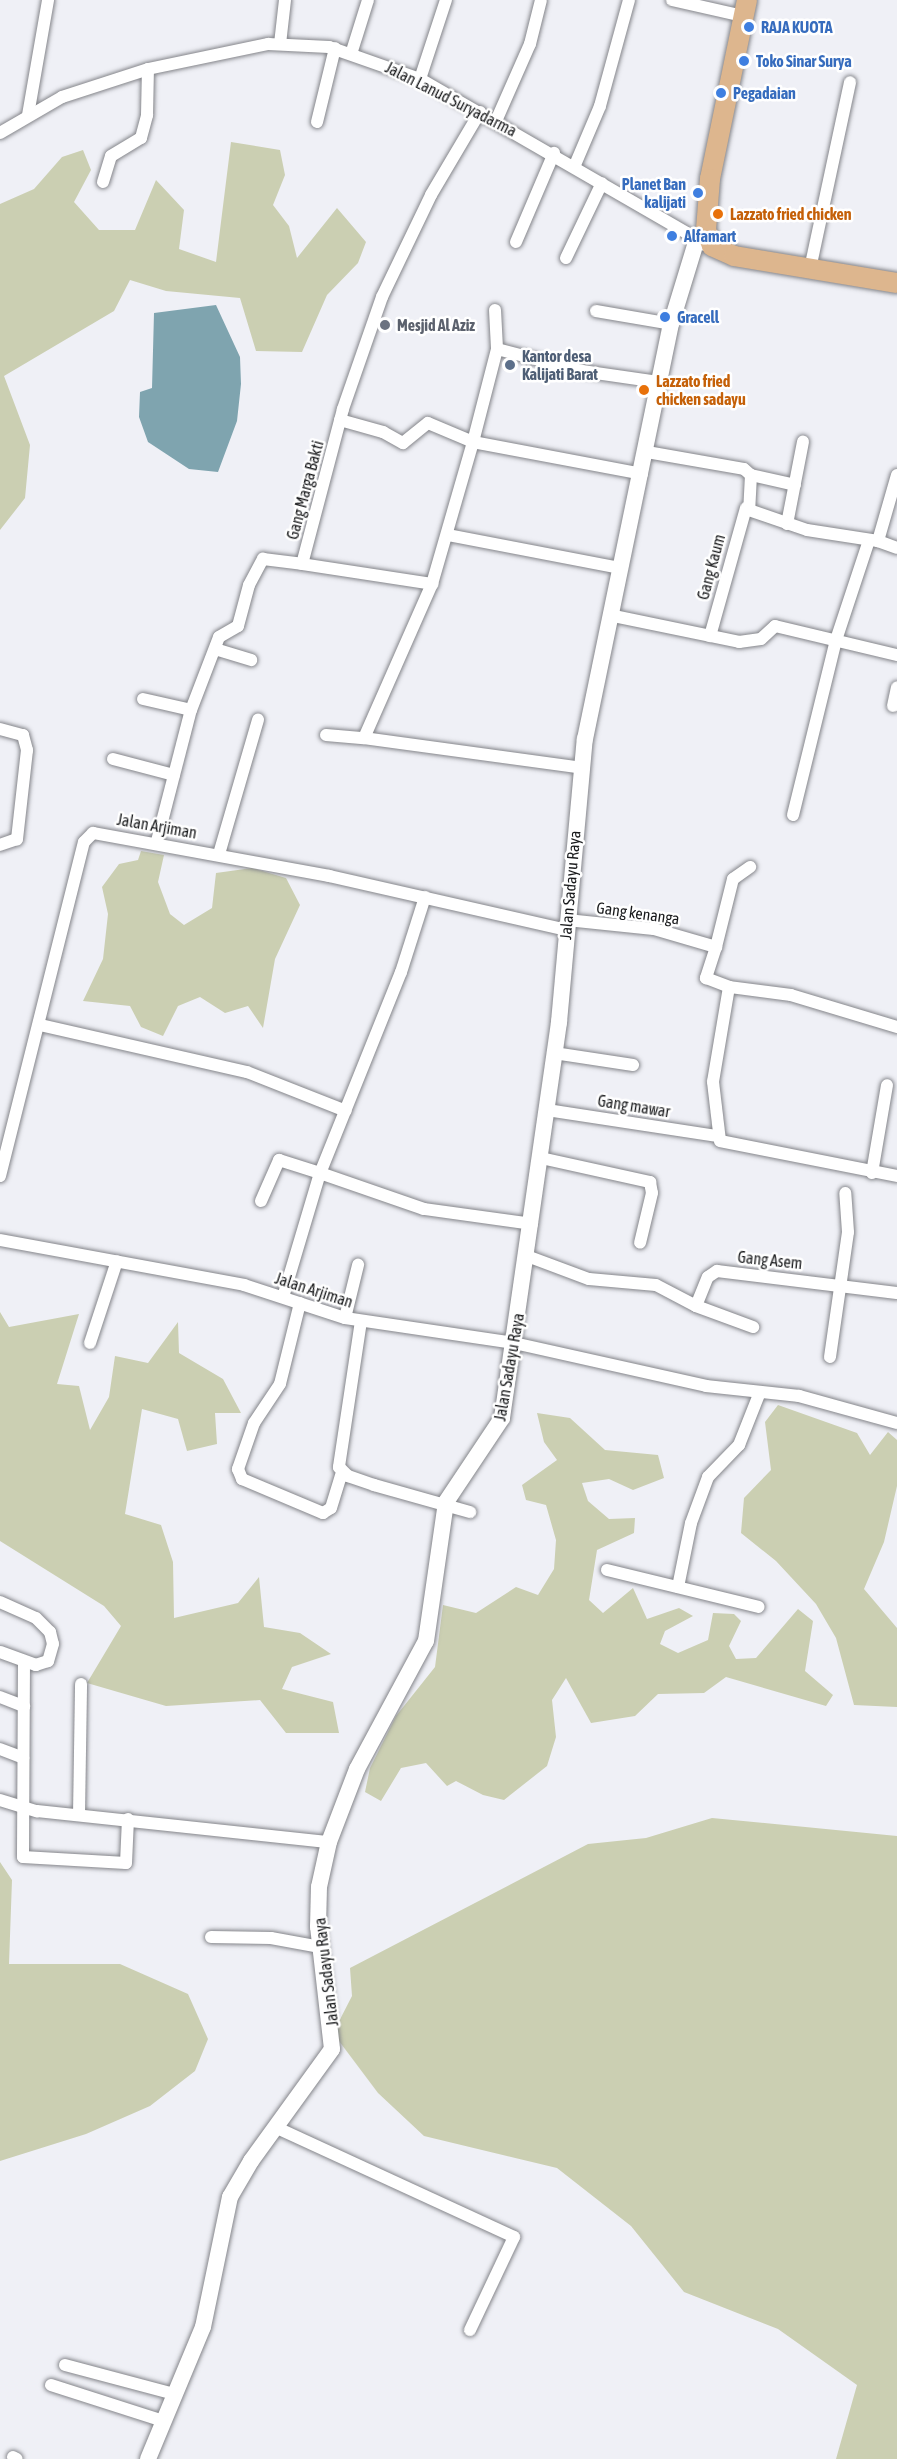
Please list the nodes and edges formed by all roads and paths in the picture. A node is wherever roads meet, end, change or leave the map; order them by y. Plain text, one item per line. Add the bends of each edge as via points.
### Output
1 (48, 0) edge
2 (285, 0) edge
3 (368, 0) edge
4 (446, 0) edge
5 (541, 0) edge
6 (630, 0) edge
7 (672, 0) edge
8 (745, 8) edge
9 (280, 44) junction
10 (335, 48) junction
11 (352, 51) junction
12 (148, 69) junction
13 (420, 79) junction
14 (850, 81) dead end
15 (480, 112) junction
16 (28, 115) junction
17 (496, 121) junction
18 (317, 122) dead end
19 (0, 133) edge
20 (555, 153) junction
21 (574, 165) junction
22 (103, 182) dead end
23 (603, 183) junction
24 (516, 242) dead end
25 (704, 242) junction
26 (566, 258) dead end
27 (810, 269) junction
28 (897, 283) edge
29 (495, 309) dead end
30 (596, 311) dead end
31 (671, 324) junction
32 (497, 349) junction
33 (658, 382) junction
34 (340, 420) junction
35 (473, 442) junction
36 (803, 442) dead end
37 (647, 452) junction
38 (642, 474) junction
39 (751, 475) junction
40 (897, 475) edge
41 (795, 485) junction
42 (746, 508) junction
43 (787, 524) junction
44 (448, 535) junction
45 (873, 540) junction
46 (897, 548) edge
47 (302, 564) junction
48 (620, 568) junction
49 (432, 584) junction
50 (609, 615) junction
51 (710, 636) junction
52 (836, 640) junction
53 (897, 641) edge
54 (215, 649) junction
55 (895, 655) edge
56 (251, 660) dead end
57 (897, 687) edge
58 (143, 699) dead end
59 (893, 706) dead end
60 (191, 710) junction
61 (258, 720) dead end
62 (0, 729) edge
63 (326, 735) dead end
64 (364, 738) junction
65 (113, 759) dead end
66 (582, 768) junction
67 (174, 775) junction
68 (793, 815) dead end
69 (157, 842) junction
70 (0, 845) edge
71 (219, 854) junction
72 (750, 867) dead end
73 (425, 897) junction
74 (566, 925) junction
75 (716, 947) junction
76 (729, 987) junction
77 (40, 1025) junction
78 (897, 1027) edge
79 (554, 1053) junction
80 (633, 1065) dead end
81 (887, 1085) dead end
82 (547, 1110) junction
83 (346, 1111) junction
84 (716, 1136) junction
85 (541, 1158) junction
86 (321, 1173) junction
87 (872, 1173) junction
88 (0, 1176) edge
89 (897, 1176) edge
90 (845, 1193) dead end
91 (261, 1201) dead end
92 (532, 1224) junction
93 (0, 1240) edge
94 (640, 1244) dead end
95 (527, 1256) junction
96 (117, 1261) junction
97 (358, 1265) dead end
98 (842, 1284) junction
99 (897, 1293) edge
100 (283, 1297) junction
101 (300, 1303) junction
102 (696, 1306) junction
103 (345, 1318) junction
104 (361, 1321) junction
105 (753, 1327) dead end
106 (90, 1343) dead end
107 (514, 1343) junction
108 (830, 1357) dead end
109 (760, 1392) junction
110 (897, 1423) edge
111 (342, 1472) junction
112 (446, 1502) junction
113 (470, 1512) dead end
114 (607, 1570) dead end
115 (678, 1587) junction
116 (0, 1602) edge
117 (759, 1607) dead end
118 (0, 1652) edge
119 (24, 1662) junction
120 (81, 1684) dead end
121 (0, 1697) edge
122 (24, 1706) junction
123 (0, 1749) edge
124 (23, 1758) junction
125 (0, 1800) edge
126 (22, 1809) junction
127 (79, 1815) junction
128 (128, 1819) junction
129 (329, 1842) junction
130 (212, 1937) dead end
131 (321, 1947) junction
132 (275, 2127) junction
133 (470, 2330) dead end
134 (65, 2365) dead end
135 (51, 2385) dead end
136 (174, 2394) junction
137 (163, 2421) junction
138 (147, 2459) edge

1 - 16 street
2 - 9 street
3 - 11 street
4 - 13 street
5 - 17 street via 530,44
6 - 21 street via 600,106
7 - 8 street
8 - 25 main road via 710,179
9 - 10 street, Jalan Lanud Suryadarma
9 - 12 street, Jalan Lanud Suryadarma via 233,48
10 - 11 street, Jalan Lanud Suryadarma
10 - 18 street
11 - 13 street, Jalan Lanud Suryadarma
12 - 16 street, Jalan Lanud Suryadarma via 75,92
12 - 22 street via 147,115 141,138 134,146 114,153
13 - 15 street, Jalan Lanud Suryadarma
14 - 27 street
15 - 17 street, Jalan Lanud Suryadarma
15 - 34 street, Gang Marga Bakti via 408,240 382,297
16 - 19 street, Jalan Lanud Suryadarma
17 - 20 street, Jalan Lanud Suryadarma
20 - 21 street, Jalan Lanud Suryadarma
20 - 24 street
21 - 23 street, Jalan Lanud Suryadarma
23 - 25 street, Jalan Lanud Suryadarma
23 - 26 street
25 - 27 main road via 734,256
25 - 31 street, Jalan Sadayu Raya
27 - 28 main road
29 - 32 street
30 - 31 street
31 - 33 street, Jalan Sadayu Raya
32 - 33 street via 552,365
32 - 35 street
33 - 37 street, Jalan Sadayu Raya
34 - 35 street via 407,444 428,423
34 - 47 street, Gang Marga Bakti
35 - 38 street
35 - 44 street
36 - 41 street
37 - 38 street, Jalan Sadayu Raya
37 - 39 street via 744,469
38 - 48 street, Jalan Sadayu Raya
39 - 41 street
39 - 42 street, Gang Kaum
40 - 45 street
41 - 43 street
42 - 43 street
42 - 51 street, Gang Kaum
43 - 45 street
44 - 48 street
44 - 49 street
45 - 46 street
45 - 52 street
47 - 49 street, Gang Marga Bakti
47 - 54 street via 263,559 249,585 238,626 222,633
48 - 50 street, Jalan Sadayu Raya
49 - 64 street
50 - 51 street
50 - 66 street, Jalan Sadayu Raya
51 - 52 street via 754,642 776,626
52 - 55 street
52 - 68 street
53 - 55 street
54 - 56 street
54 - 60 street
57 - 59 street
58 - 60 street
60 - 67 street
61 - 71 street
62 - 70 street via 23,735 27,750 17,839
63 - 64 street
64 - 66 street
65 - 67 street
66 - 74 street, Jalan Sadayu Raya
67 - 69 street
69 - 71 street, Jalan Arjiman
69 - 77 street, Jalan Arjiman via 99,833 87,836
71 - 73 street, Jalan Arjiman
72 - 75 street via 733,879
73 - 74 street, Jalan Arjiman
73 - 83 street
74 - 75 street, Gang kenanga via 654,929
74 - 79 street, Jalan Sadayu Raya
75 - 76 street via 706,978
76 - 78 street via 791,995
76 - 84 street via 713,1082
77 - 83 street via 247,1072
77 - 88 street, Jalan Arjiman
79 - 80 street
79 - 82 street, Jalan Sadayu Raya
81 - 87 street
82 - 84 street, Gang mawar
82 - 85 street, Jalan Sadayu Raya
83 - 86 street
84 - 87 street, Gang mawar via 723,1142
85 - 92 street, Jalan Sadayu Raya
85 - 94 street via 650,1182 652,1193
86 - 91 street via 279,1160
86 - 92 street via 424,1209
86 - 100 street
87 - 89 street, Gang mawar
90 - 98 street via 848,1232
92 - 95 street, Jalan Sadayu Raya
93 - 96 street, Jalan Arjiman
95 - 102 street via 590,1279 656,1285
95 - 107 street, Jalan Sadayu Raya
96 - 100 street, Jalan Arjiman via 244,1285
96 - 106 street
97 - 103 street
98 - 99 street, Gang Asem
98 - 102 street, Gang Asem via 717,1271 708,1277
98 - 108 street
100 - 101 street, Jalan Arjiman
101 - 103 street, Jalan Arjiman
101 - 111 street via 280,1384 254,1423 238,1469 242,1479 323,1513 331,1508
102 - 105 street
103 - 104 street, Jalan Arjiman
104 - 107 street, Jalan Arjiman
104 - 111 street via 338,1461
107 - 109 street, Jalan Arjiman via 706,1386
107 - 112 street, Jalan Sadayu Raya via 499,1427
109 - 110 street, Jalan Arjiman via 810,1399
109 - 115 street via 739,1445 708,1477 691,1523
111 - 112 street via 374,1485
112 - 113 street
112 - 129 street, Jalan Sadayu Raya via 426,1641 372,1737
114 - 115 street
115 - 117 street
116 - 119 street via 36,1618 50,1632 53,1644 48,1661 36,1665
118 - 119 street
119 - 122 street
120 - 127 street
121 - 122 street
122 - 124 street
123 - 124 street
124 - 126 street
125 - 126 street
126 - 127 street
126 - 128 street via 23,1857 126,1863
127 - 128 street
128 - 129 street
129 - 131 street, Jalan Sadayu Raya via 320,1887
130 - 131 street via 271,1938
131 - 132 street, Jalan Sadayu Raya via 334,2043
132 - 133 street via 514,2237
132 - 136 street, Jalan Sadayu Raya via 231,2197 203,2327
134 - 136 street
135 - 137 street
136 - 137 street, Jalan Sadayu Raya
137 - 138 street, Jalan Sadayu Raya

